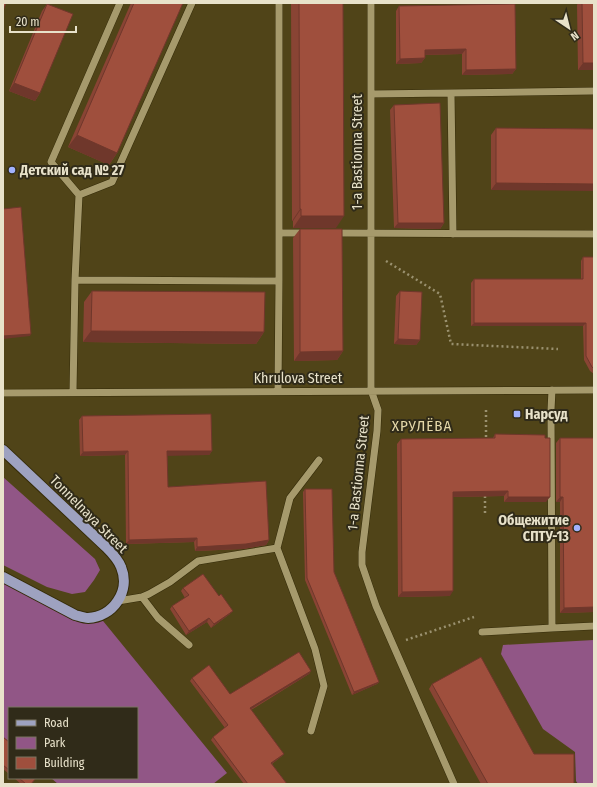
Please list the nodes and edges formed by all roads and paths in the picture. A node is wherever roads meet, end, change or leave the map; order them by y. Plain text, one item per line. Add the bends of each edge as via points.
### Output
1 (120, 3) edge
2 (192, 3) edge
3 (279, 3) edge
4 (371, 3) edge
5 (594, 91) edge
6 (451, 93) junction
7 (371, 94) junction
8 (79, 195) junction
9 (280, 232) junction
10 (310, 233) edge
11 (325, 233) edge
12 (370, 233) junction
13 (453, 234) junction
14 (594, 234) edge
15 (370, 252) junction
16 (75, 280) junction
17 (279, 281) junction
18 (558, 349) dead end
19 (371, 390) junction
20 (552, 390) junction
21 (594, 390) edge
22 (278, 391) junction
23 (73, 392) junction
24 (3, 393) edge
25 (486, 410) dead end
26 (3, 450) edge
27 (486, 450) edge
28 (319, 460) dead end
29 (486, 489) edge
30 (485, 512) dead end
31 (277, 548) junction
32 (3, 578) edge
33 (142, 597) junction
34 (118, 601) junction
35 (474, 617) dead end
36 (594, 626) edge
37 (552, 628) junction
38 (482, 632) dead end
39 (393, 644) junction
40 (189, 646) dead end
41 (311, 731) dead end
42 (454, 784) edge

1 - 8 street via 51,162
2 - 8 street via 112,182
3 - 9 street
4 - 7 street, 1-a Bastionna Street
5 - 6 street
6 - 7 street
6 - 13 street
7 - 12 street, 1-a Bastionna Street
8 - 16 street
9 - 10 street
9 - 17 street
11 - 12 street
12 - 13 street
12 - 15 street, 1-a Bastionna Street
13 - 14 street
15 - 18 path via 440,294 451,344
15 - 19 street, 1-a Bastionna Street
16 - 17 street
16 - 23 street
17 - 22 street
19 - 20 street, Khrulova Street
19 - 22 street, Khrulova Street
19 - 39 street, 1-a Bastionna Street via 378,410 378,431 362,565
20 - 21 street, Khrulova Street
20 - 37 street
22 - 23 street, Khrulova Street
23 - 24 street, Khrulova Street
25 - 27 path
26 - 34 main road, Tonnelnaya Street via 115,556 124,578 123,590
28 - 31 street via 290,498
29 - 30 path
31 - 33 street via 198,561 170,582
31 - 41 street via 315,649 324,686
32 - 34 main road via 75,616 99,616 110,610
33 - 34 street
33 - 40 street via 158,618
35 - 39 path
36 - 37 street
37 - 38 street
39 - 42 street, 1-a Bastionna Street

